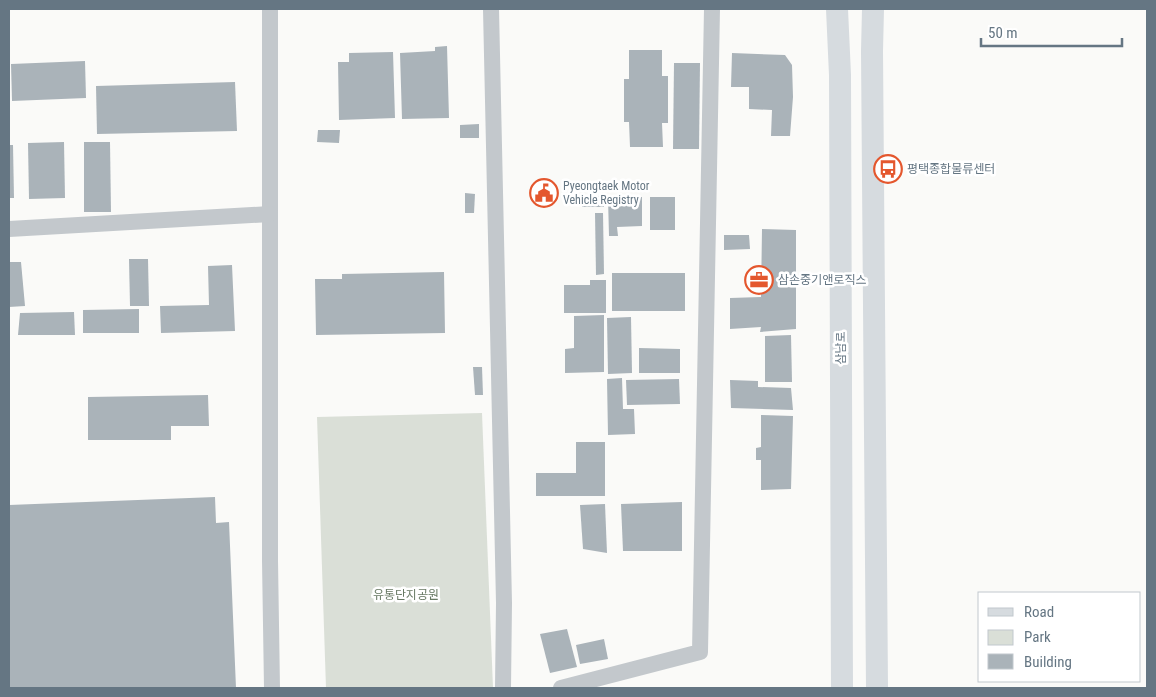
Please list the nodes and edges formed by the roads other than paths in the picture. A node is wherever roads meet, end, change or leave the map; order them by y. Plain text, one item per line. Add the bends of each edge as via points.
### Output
1 (270, 9) edge
2 (491, 9) edge
3 (712, 9) edge
4 (838, 9) edge
5 (874, 9) edge
6 (270, 214) junction
7 (9, 229) edge
8 (272, 688) edge
9 (503, 688) edge
10 (561, 688) edge
11 (842, 688) edge
12 (877, 688) edge

1 - 6 street
2 - 9 street via 504,593
3 - 10 street via 700,652
4 - 11 main road, 삼남로
5 - 12 main road
6 - 7 street
6 - 8 street

